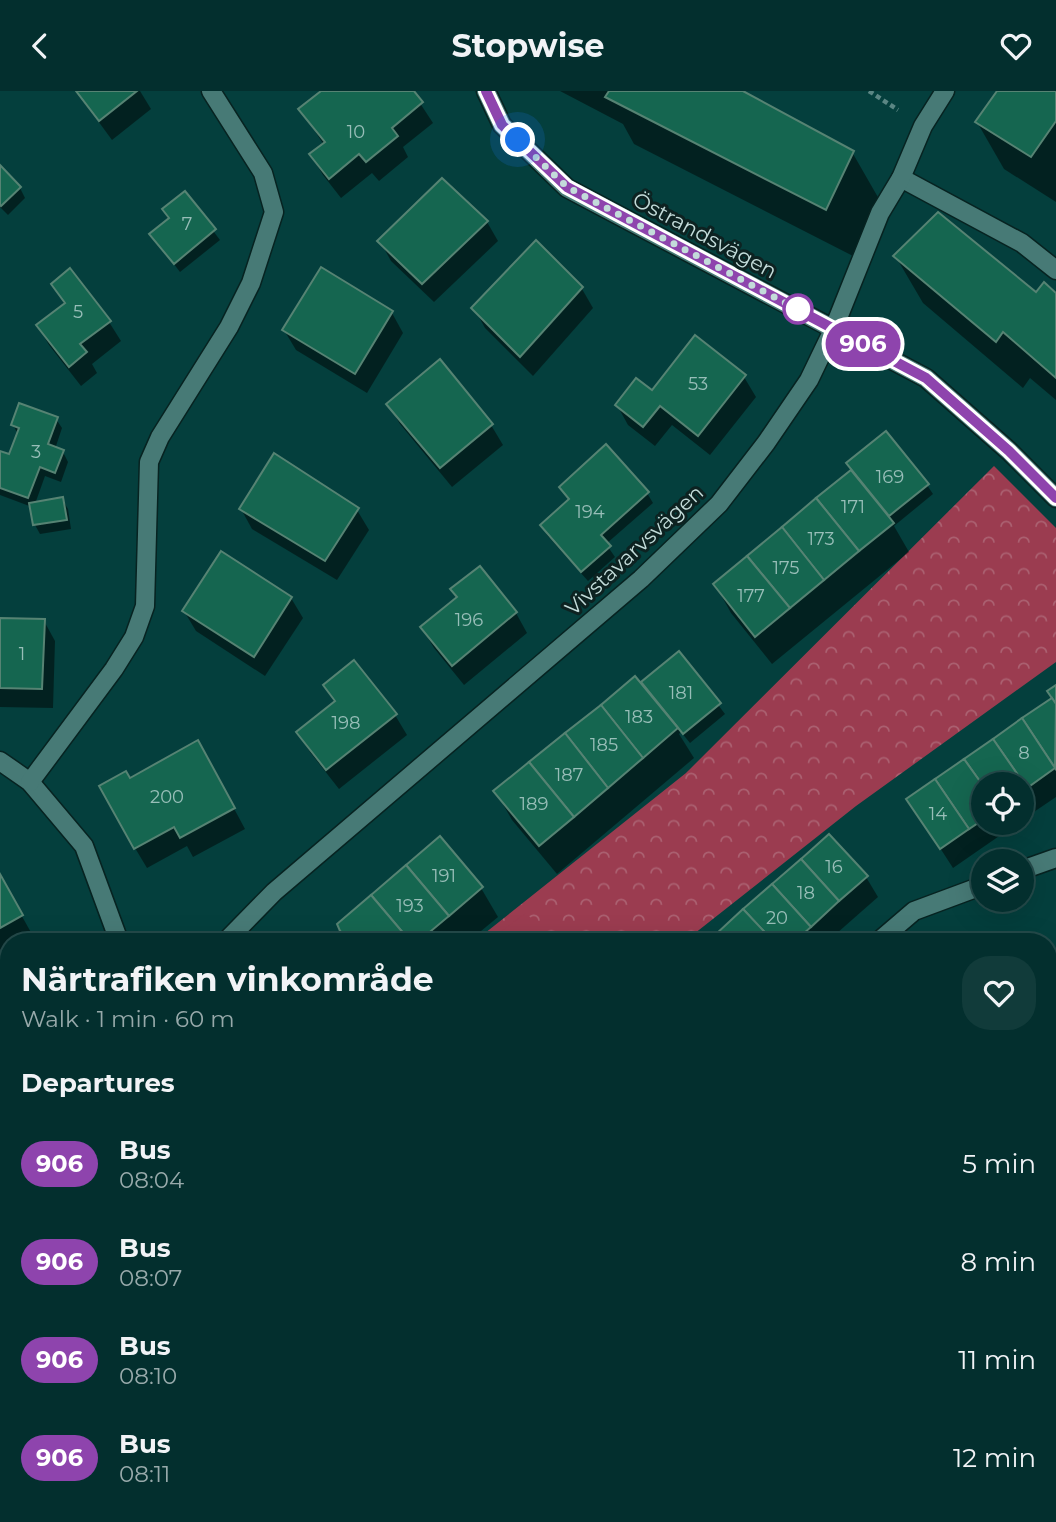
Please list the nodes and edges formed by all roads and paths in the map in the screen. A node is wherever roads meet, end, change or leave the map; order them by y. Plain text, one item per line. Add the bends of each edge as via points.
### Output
1 (211, 91) edge
2 (486, 91) edge
3 (869, 91) edge
4 (945, 91) edge
5 (887, 102) dead end
6 (901, 178) junction
7 (1056, 270) edge
8 (834, 328) junction
9 (1056, 498) edge
10 (0, 761) edge
11 (30, 782) junction
12 (1056, 858) edge
13 (1034, 866) edge
14 (971, 890) edge
15 (116, 933) edge
16 (234, 933) edge
17 (888, 933) edge

1 - 11 street via 263,173 274,212 251,283 229,327 149,462 145,606 134,637
2 - 8 street, Östrandsvägen via 502,125 567,187
3 - 5 path
4 - 6 street, Vivstavarvsvägen
6 - 7 street via 1023,243
6 - 8 street, Vivstavarvsvägen via 880,213
8 - 9 street, Östrandsvägen via 926,378
8 - 16 street, Vivstavarvsvägen via 809,380 719,504 640,579 274,892
10 - 11 street
11 - 15 street via 84,846
12 - 13 street
14 - 17 street via 914,911

